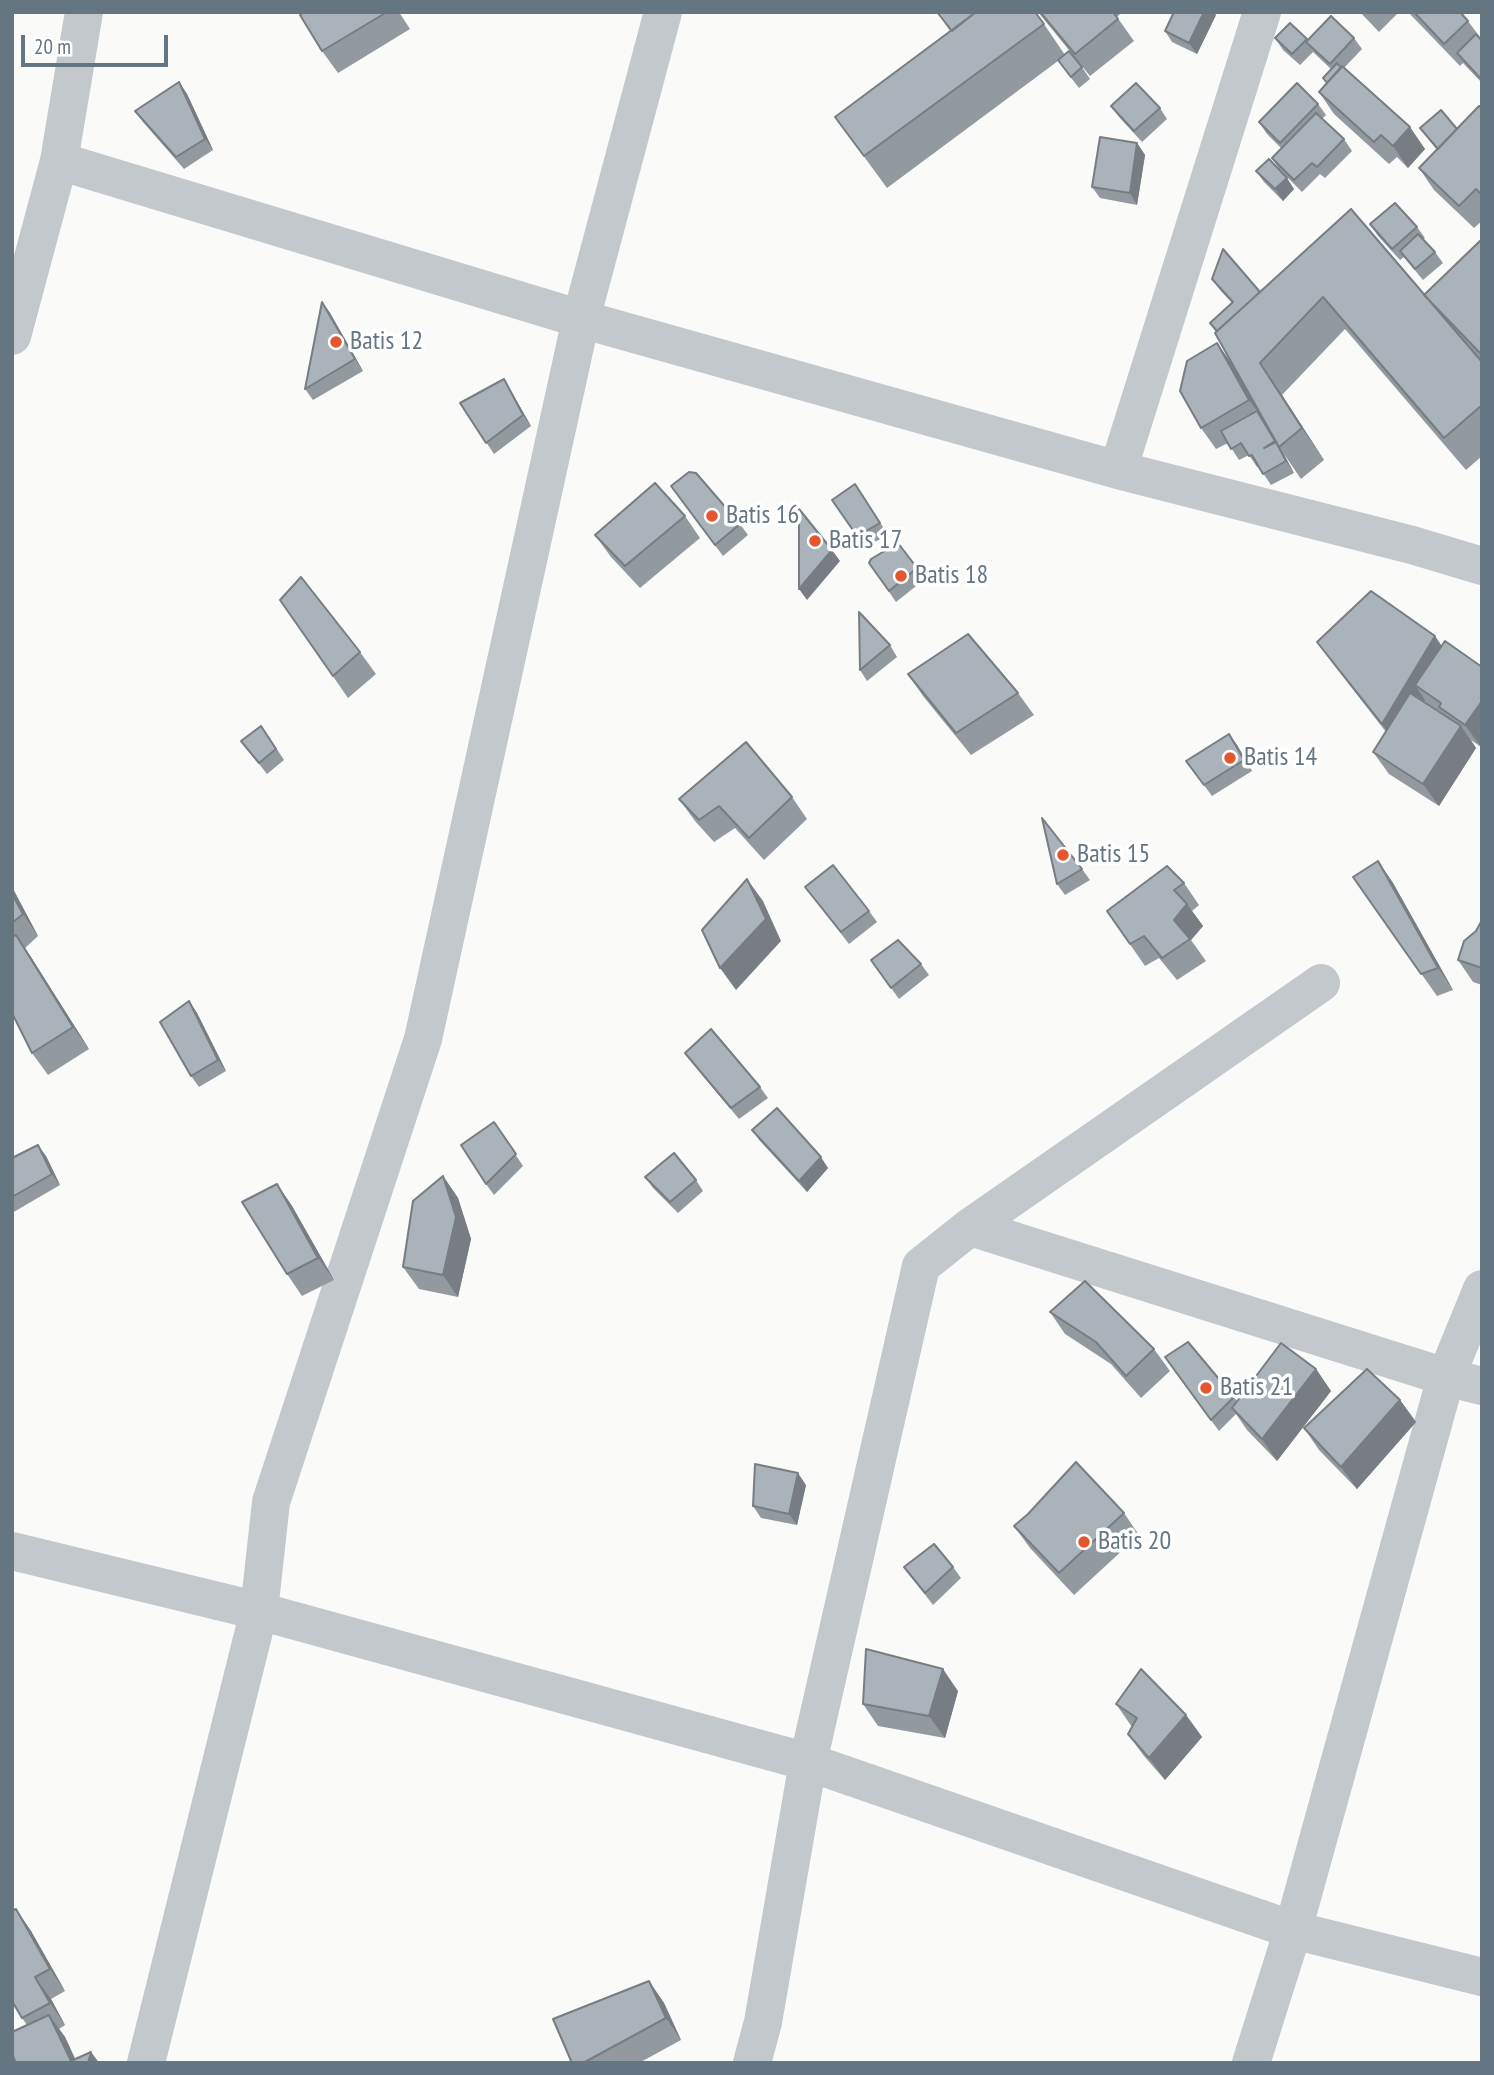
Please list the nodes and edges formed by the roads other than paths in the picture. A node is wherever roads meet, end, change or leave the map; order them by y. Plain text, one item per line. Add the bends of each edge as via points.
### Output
1 (84, 12) edge
2 (663, 12) edge
3 (1262, 12) edge
4 (59, 161) junction
5 (582, 319) junction
6 (12, 336) edge
7 (1118, 470) junction
8 (1482, 566) edge
9 (1321, 983) dead end
10 (970, 1227) junction
11 (1482, 1289) edge
12 (1464, 1381) edge
13 (12, 1551) edge
14 (259, 1611) junction
15 (808, 1762) junction
16 (1293, 1930) junction
17 (1482, 1977) edge
18 (146, 2063) edge
19 (752, 2063) edge
20 (1251, 2063) edge

1 - 4 street
2 - 5 street
3 - 7 street
4 - 5 street
4 - 6 street
5 - 7 street
5 - 14 street via 423,1039 271,1502
7 - 8 street
9 - 10 street
10 - 12 street
10 - 15 street via 921,1266
11 - 12 street
12 - 16 street
13 - 14 street
14 - 15 street
14 - 18 street
15 - 16 street
15 - 19 street
16 - 17 street
16 - 20 street

